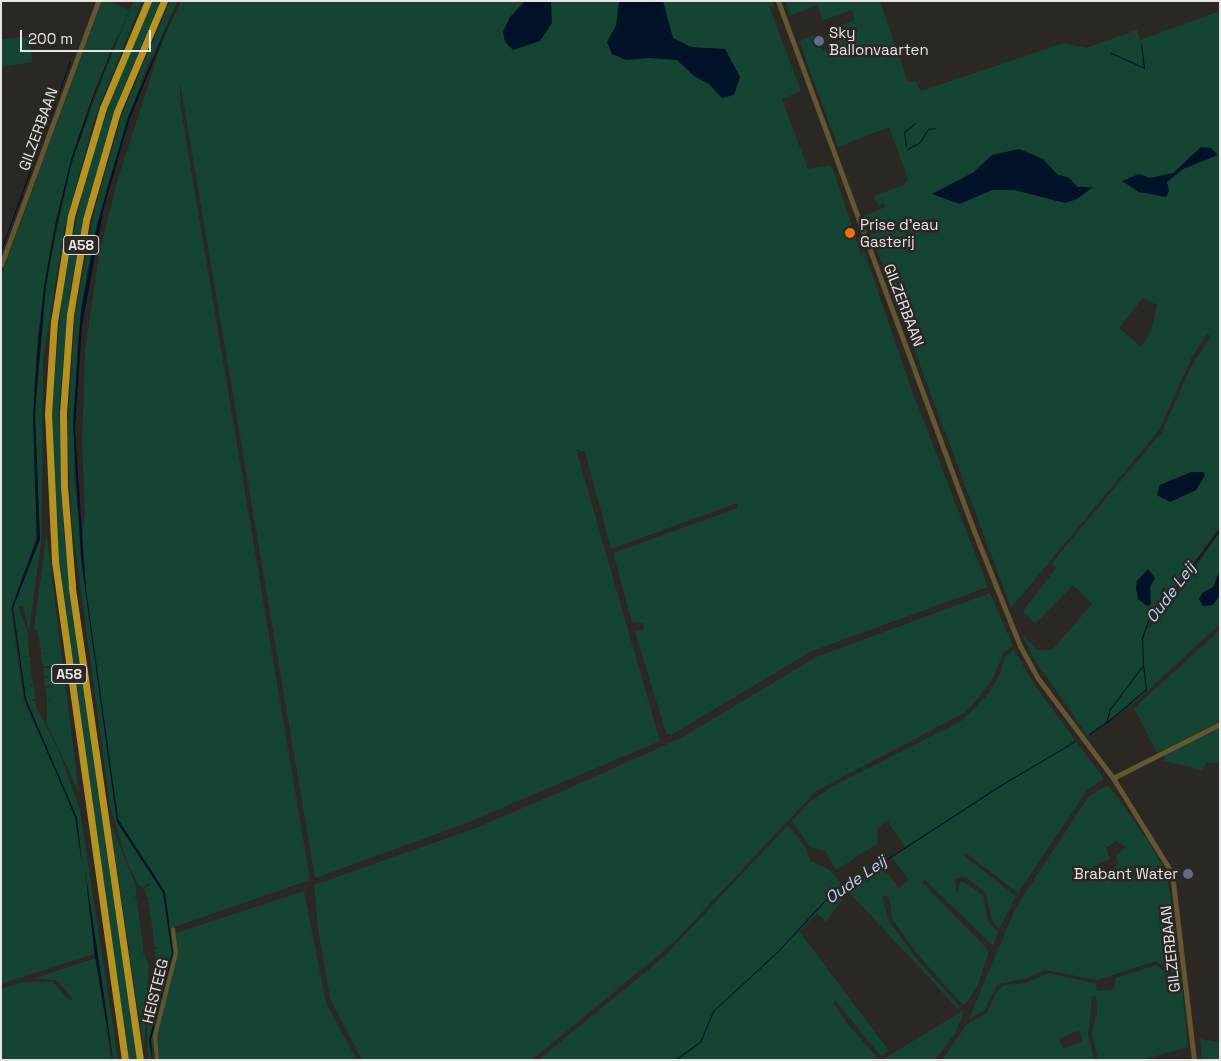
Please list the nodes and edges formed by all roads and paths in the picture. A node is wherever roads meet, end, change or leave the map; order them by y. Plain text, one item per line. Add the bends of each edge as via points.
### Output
1 (98, 1) edge
2 (148, 1) edge
3 (164, 1) edge
4 (778, 1) edge
5 (1, 265) edge
6 (1220, 724) edge
7 (1113, 778) junction
8 (173, 928) dead end
9 (126, 1060) edge
10 (140, 1060) edge
11 (157, 1060) edge
12 (1194, 1060) edge

1 - 5 street, GILZERBAAN
2 - 9 highway, A58 via 103,108 71,216 54,322 48,414 55,561
3 - 10 highway, A58 via 117,112 92,195 70,315 62,413 72,586
4 - 7 street, GILZERBAAN via 995,590 1008,611 1019,647 1037,677 1089,741
6 - 7 street
7 - 12 street, GILZERBAAN via 1172,873
8 - 11 street, HEISTEEG via 176,953 155,1036

